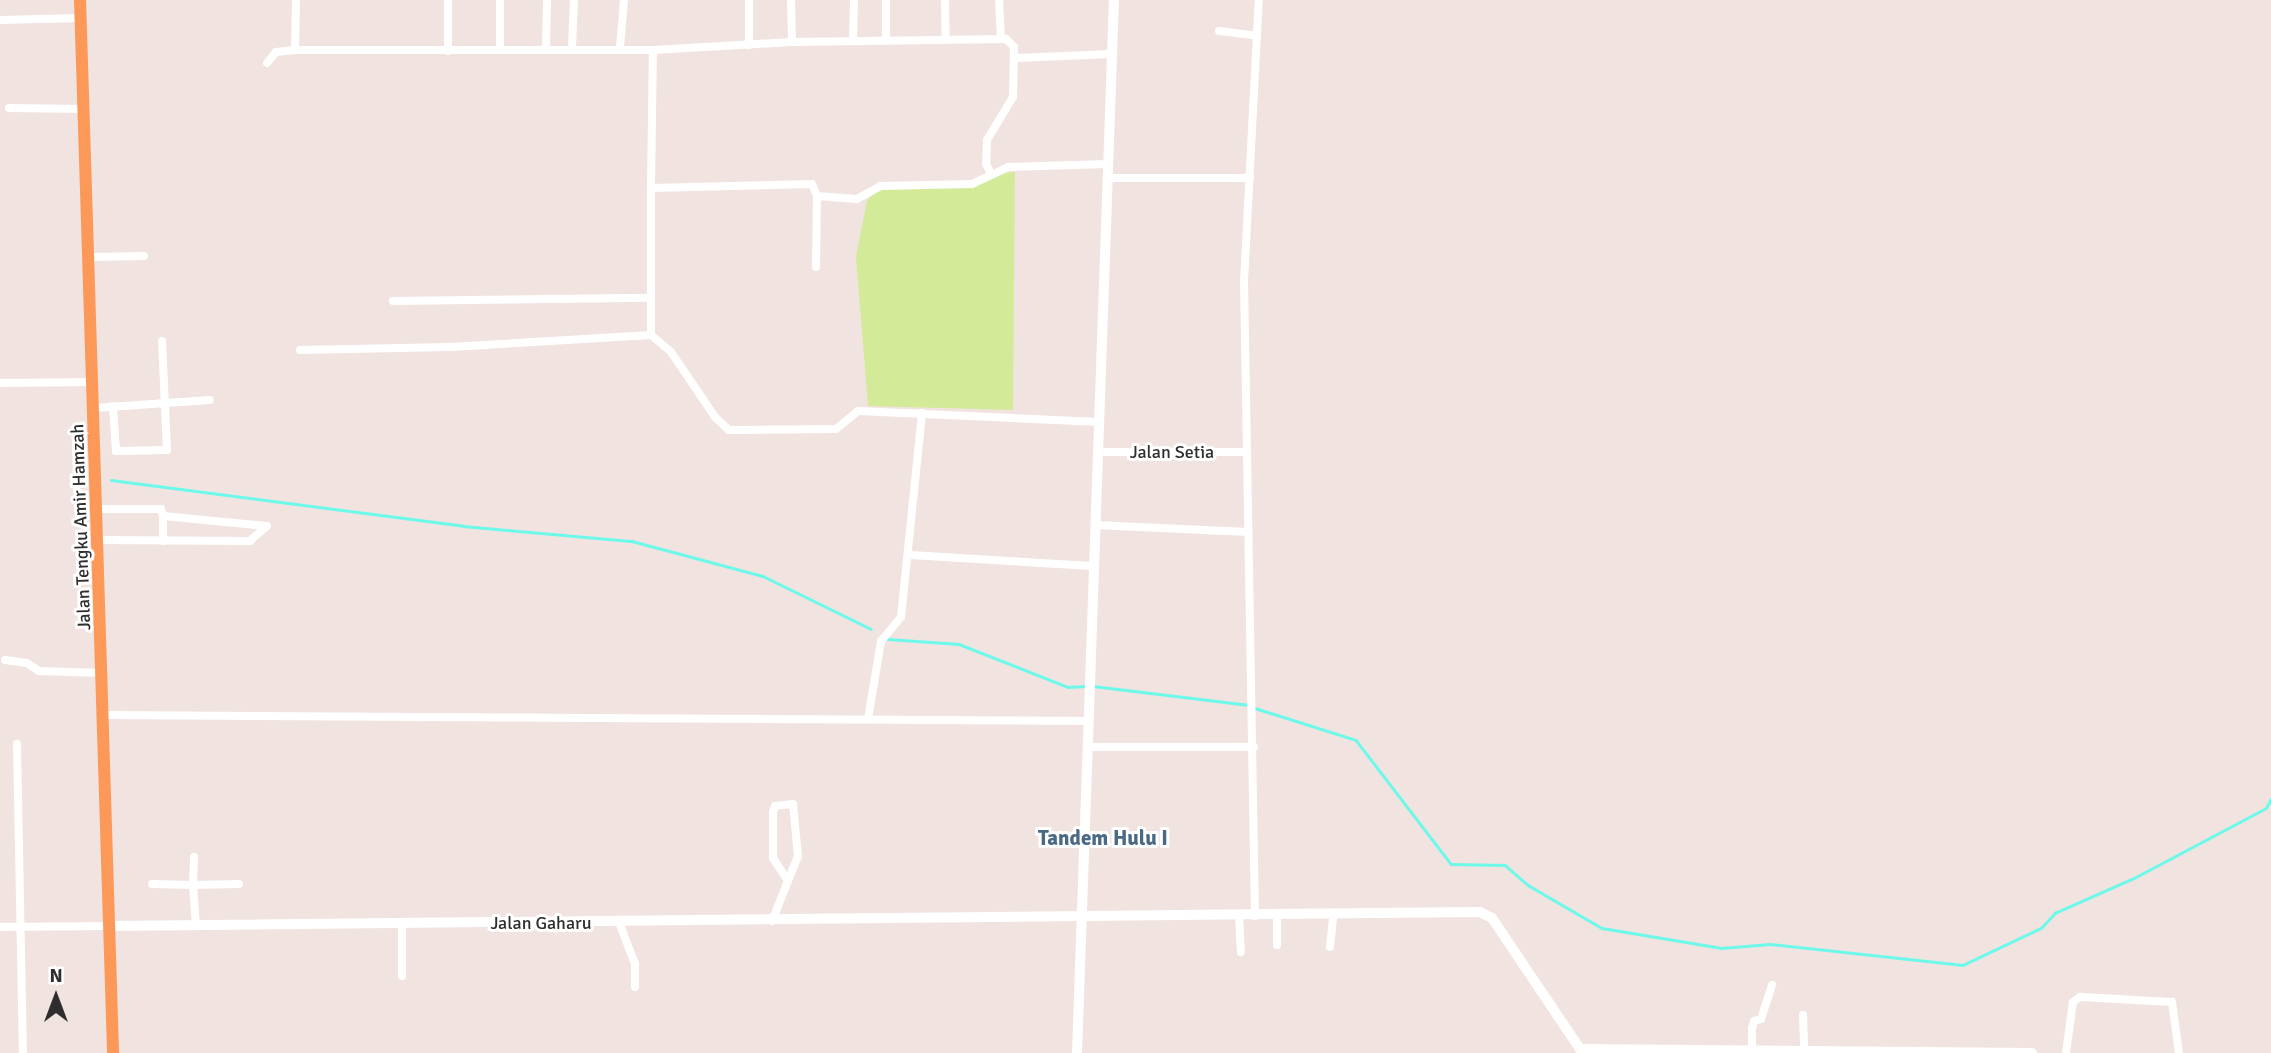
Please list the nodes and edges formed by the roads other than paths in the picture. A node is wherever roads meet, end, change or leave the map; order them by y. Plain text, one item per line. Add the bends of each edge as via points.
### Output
1 (80, 0) edge
2 (296, 0) edge
3 (448, 0) edge
4 (500, 0) edge
5 (547, 0) edge
6 (574, 0) edge
7 (624, 0) edge
8 (749, 0) edge
9 (791, 0) edge
10 (854, 0) edge
11 (886, 0) edge
12 (945, 0) edge
13 (999, 0) edge
14 (1114, 0) edge
15 (1259, 0) edge
16 (80, 18) junction
17 (0, 20) edge
18 (1219, 31) dead end
19 (1257, 36) junction
20 (946, 39) junction
21 (1001, 39) junction
22 (886, 40) junction
23 (853, 41) junction
24 (792, 42) junction
25 (749, 45) junction
26 (620, 47) junction
27 (572, 48) junction
28 (500, 49) junction
29 (295, 50) junction
30 (546, 50) junction
31 (653, 50) junction
32 (449, 51) junction
33 (1112, 54) junction
34 (1015, 58) junction
35 (267, 63) dead end
36 (9, 108) dead end
37 (84, 109) junction
38 (1107, 164) junction
39 (991, 174) junction
40 (1108, 178) junction
41 (1250, 178) junction
42 (651, 188) junction
43 (817, 196) junction
44 (144, 256) dead end
45 (90, 257) junction
46 (816, 267) dead end
47 (650, 298) junction
48 (393, 301) dead end
49 (651, 335) junction
50 (162, 341) dead end
51 (300, 350) dead end
52 (94, 382) junction
53 (0, 383) edge
54 (211, 400) dead end
55 (165, 402) junction
56 (113, 406) junction
57 (95, 408) junction
58 (922, 413) junction
59 (1099, 422) junction
60 (1098, 452) junction
61 (1246, 452) junction
62 (99, 509) junction
63 (163, 516) junction
64 (1095, 525) junction
65 (1248, 532) junction
66 (99, 540) junction
67 (163, 541) junction
68 (910, 555) junction
69 (1092, 566) junction
70 (5, 660) dead end
71 (102, 673) junction
72 (104, 715) junction
73 (868, 719) junction
74 (1089, 721) junction
75 (17, 744) dead end
76 (1088, 747) junction
77 (1254, 747) junction
78 (194, 857) dead end
79 (786, 878) junction
80 (152, 884) dead end
81 (239, 884) dead end
82 (193, 885) junction
83 (1239, 916) junction
84 (1255, 916) junction
85 (1277, 916) junction
86 (1333, 916) junction
87 (1082, 918) junction
88 (772, 921) junction
89 (619, 922) junction
90 (402, 924) junction
91 (109, 926) junction
92 (196, 926) junction
93 (0, 927) edge
94 (20, 927) junction
95 (1277, 945) dead end
96 (1330, 947) dead end
97 (1241, 952) dead end
98 (402, 976) dead end
99 (1772, 985) dead end
100 (635, 987) dead end
101 (1803, 1015) dead end
102 (1804, 1050) junction
103 (1752, 1051) junction
104 (23, 1053) edge
105 (113, 1053) edge
106 (1077, 1053) edge
107 (2032, 1053) edge
108 (2066, 1053) edge
109 (2179, 1053) edge

1 - 16 main road, Jalan Tengku Amir Hamzah
2 - 29 street
3 - 32 street
4 - 28 street
5 - 30 street
6 - 27 street
7 - 26 street
8 - 25 street
9 - 24 street
10 - 23 street
11 - 22 street
12 - 20 street
13 - 21 street
14 - 33 street
15 - 19 street
16 - 17 street
16 - 37 main road, Jalan Tengku Amir Hamzah
18 - 19 street
19 - 41 street
20 - 21 street
20 - 22 street
21 - 34 street via 1013,44
22 - 23 street
23 - 24 street
24 - 25 street
25 - 31 street
26 - 27 street
26 - 31 street
27 - 30 street
28 - 30 street
28 - 32 street
29 - 32 street
29 - 35 street via 276,52
31 - 42 street
33 - 34 street
33 - 38 street
34 - 39 street via 1011,104 987,140 986,164
36 - 37 street
37 - 45 main road, Jalan Tengku Amir Hamzah
38 - 39 street via 1008,167
38 - 40 street
39 - 43 street via 972,184 880,186 857,199
40 - 41 street
40 - 59 street
41 - 61 street via 1244,282
42 - 43 street via 808,184 814,186
42 - 47 street
43 - 46 street
44 - 45 street
45 - 52 main road, Jalan Tengku Amir Hamzah
47 - 48 street
47 - 49 street
49 - 51 street
49 - 58 street via 670,352 729,430 826,430 844,425 858,411
50 - 55 street
52 - 53 street
52 - 57 main road, Jalan Tengku Amir Hamzah
54 - 55 street
55 - 56 street
55 - 56 street via 168,447 160,452 116,451
56 - 57 street
57 - 62 main road, Jalan Tengku Amir Hamzah
58 - 59 street
58 - 68 street
59 - 60 street
60 - 61 street, Jalan Setia
60 - 64 street
61 - 65 street
62 - 63 street via 161,509
62 - 66 main road, Jalan Tengku Amir Hamzah
63 - 67 street
63 - 67 street via 267,526 250,541
64 - 65 street
64 - 69 street
65 - 77 street
66 - 67 street
66 - 71 main road, Jalan Tengku Amir Hamzah
68 - 69 street
68 - 73 street via 901,617 881,641
69 - 74 street
70 - 71 street via 27,663 39,671
71 - 72 main road, Jalan Tengku Amir Hamzah
72 - 73 street
72 - 91 main road, Jalan Tengku Amir Hamzah
73 - 74 street
74 - 76 street
75 - 94 street
76 - 77 street
76 - 87 street
77 - 84 street
78 - 82 street
79 - 79 street via 799,852 793,804 775,806 773,812 772,855
79 - 88 street
80 - 82 street
81 - 82 street
82 - 92 street
83 - 84 street, Jalan Gaharu
83 - 87 street, Jalan Gaharu
83 - 97 street
84 - 85 street, Jalan Gaharu
85 - 86 street, Jalan Gaharu
85 - 95 street
86 - 96 street
86 - 103 street, Jalan Gaharu via 1490,915 1580,1049
87 - 88 street, Jalan Gaharu
87 - 106 street
88 - 89 street, Jalan Gaharu
89 - 90 street, Jalan Gaharu
89 - 100 street via 635,964
90 - 92 street, Jalan Gaharu
90 - 98 street
91 - 92 street, Jalan Gaharu
91 - 94 street, Jalan Gaharu
91 - 105 main road, Jalan Tengku Amir Hamzah
93 - 94 street, Jalan Gaharu
94 - 104 street
99 - 103 street via 1761,1019 1754,1021
101 - 102 street
102 - 103 street
102 - 107 street
108 - 109 street via 2073,1002 2080,997 2172,1002

